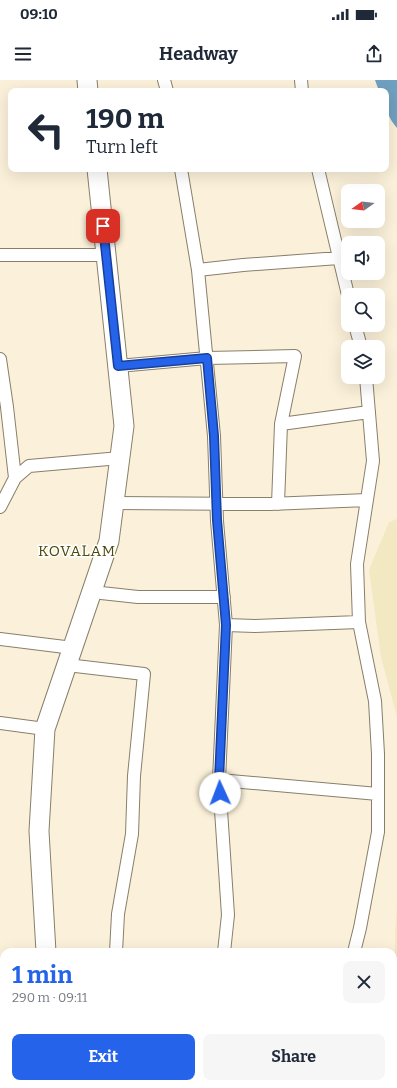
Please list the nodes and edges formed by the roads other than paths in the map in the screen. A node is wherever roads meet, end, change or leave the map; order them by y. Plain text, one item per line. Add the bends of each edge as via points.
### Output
1 (97, 172) edge
2 (182, 172) edge
3 (319, 172) edge
4 (0, 255) edge
5 (106, 255) junction
6 (339, 258) junction
7 (198, 270) junction
8 (346, 288) edge
9 (207, 358) junction
10 (0, 359) edge
11 (118, 366) junction
12 (367, 384) edge
13 (369, 412) junction
14 (282, 424) junction
15 (120, 458) junction
16 (15, 478) junction
17 (367, 500) junction
18 (114, 503) junction
19 (216, 503) junction
20 (278, 504) junction
21 (0, 507) edge
22 (92, 592) junction
23 (224, 598) junction
24 (359, 622) junction
25 (226, 625) junction
26 (0, 639) edge
27 (70, 656) junction
28 (0, 723) edge
29 (45, 729) junction
30 (219, 780) junction
31 (378, 794) junction
32 (46, 948) edge
33 (116, 948) edge
34 (224, 948) edge
35 (355, 948) edge

1 - 5 main road
2 - 7 street
3 - 6 street
4 - 5 street
5 - 11 main road
6 - 7 street
6 - 8 street
7 - 9 street
9 - 11 street
9 - 14 street via 295,356
9 - 19 street via 214,436
10 - 16 street
11 - 15 main road via 124,426
12 - 13 street
13 - 14 street
13 - 17 street via 373,461
14 - 20 street
15 - 16 street via 29,466
15 - 18 main road
16 - 21 street
17 - 20 street
17 - 24 street via 357,564
18 - 19 street
18 - 22 main road via 109,542
19 - 20 street
19 - 23 street
22 - 23 street via 138,597
22 - 27 main road
23 - 25 street
24 - 25 street
24 - 31 street via 375,701
25 - 30 street
26 - 27 street
27 - 29 main road
27 - 33 street via 144,674 134,776 132,834 118,914
28 - 29 street
29 - 32 main road via 39,831
30 - 31 street
30 - 34 street via 228,915
31 - 35 street via 378,832

